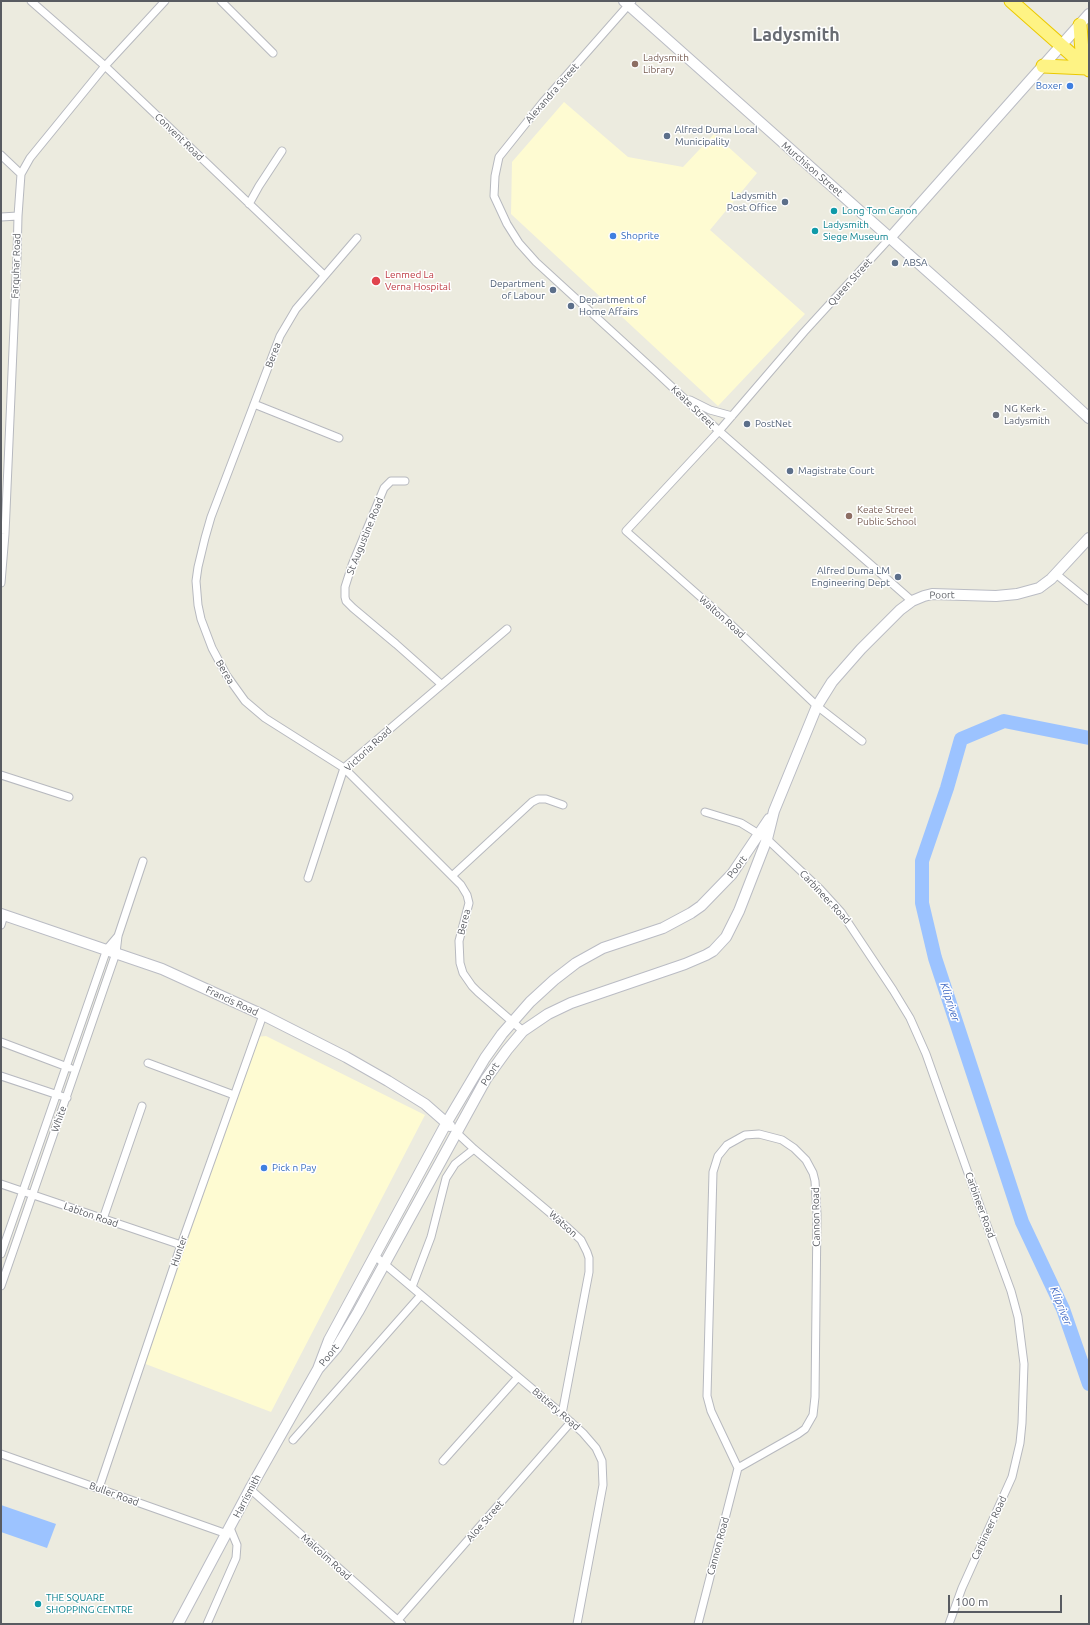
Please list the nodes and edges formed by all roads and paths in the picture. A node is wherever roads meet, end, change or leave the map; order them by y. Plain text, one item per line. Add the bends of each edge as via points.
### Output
1 (31, 1) edge
2 (165, 1) edge
3 (221, 1) edge
4 (1011, 1) edge
5 (628, 2) edge
6 (1089, 14) edge
7 (1080, 25) junction
8 (1061, 46) junction
9 (273, 53) dead end
10 (105, 66) junction
11 (1043, 66) junction
12 (1086, 68) edge
13 (282, 150) dead end
14 (1, 155) edge
15 (21, 174) junction
16 (494, 196) joint
17 (249, 204) junction
18 (18, 216) junction
19 (1, 217) edge
20 (356, 238) dead end
21 (890, 238) junction
22 (324, 275) junction
23 (680, 394) junction
24 (254, 404) junction
25 (732, 416) junction
26 (1089, 418) edge
27 (718, 431) junction
28 (339, 438) dead end
29 (405, 481) dead end
30 (626, 531) joint
31 (1089, 538) edge
32 (1056, 574) junction
33 (1, 583) edge
34 (912, 601) junction
35 (1089, 601) edge
36 (507, 629) dead end
37 (441, 684) junction
38 (817, 706) junction
39 (862, 741) dead end
40 (344, 768) junction
41 (1, 775) edge
42 (69, 797) dead end
43 (563, 805) dead end
44 (705, 812) dead end
45 (763, 836) junction
46 (143, 861) dead end
47 (452, 876) junction
48 (308, 878) dead end
49 (3, 915) edge
50 (1, 925) edge
51 (112, 951) junction
52 (263, 1015) junction
53 (512, 1021) junction
54 (523, 1031) junction
55 (1, 1042) edge
56 (148, 1063) dead end
57 (66, 1066) junction
58 (76, 1070) junction
59 (1, 1076) edge
60 (56, 1094) junction
61 (234, 1095) junction
62 (66, 1098) junction
63 (142, 1106) dead end
64 (447, 1122) junction
65 (456, 1132) junction
66 (474, 1150) junction
67 (1, 1184) edge
68 (23, 1192) junction
69 (33, 1195) junction
70 (103, 1219) junction
71 (181, 1245) junction
72 (1, 1254) edge
73 (375, 1256) junction
74 (384, 1264) junction
75 (1, 1286) edge
76 (412, 1287) junction
77 (421, 1295) junction
78 (318, 1369) junction
79 (518, 1377) junction
80 (562, 1414) junction
81 (571, 1422) junction
82 (293, 1440) dead end
83 (1, 1454) edge
84 (443, 1460) dead end
85 (738, 1468) junction
86 (99, 1488) junction
87 (250, 1489) junction
88 (229, 1531) junction
89 (400, 1622) edge
90 (178, 1624) edge
91 (208, 1624) edge
92 (577, 1624) edge
93 (698, 1624) edge
94 (949, 1624) edge

1 - 10 street, Convent Road
2 - 10 street, Farquhar Road
3 - 9 street
4 - 8 highway
5 - 16 street, Alexandra Street via 499,156
5 - 21 street, Murchison Street
6 - 7 street, Queen Street
7 - 8 street, Queen Street
7 - 12 highway
8 - 11 street, Queen Street
8 - 12 highway
10 - 15 street, Farquhar Road via 30,158
10 - 17 street, Convent Road
11 - 12 highway
11 - 21 street, Queen Street
13 - 17 street
14 - 15 street
15 - 18 street, Farquhar Road
16 - 23 street, Keate Street via 511,231 536,262
17 - 22 street, Convent Road
18 - 19 street
18 - 33 street, Farquhar Road
20 - 22 street, Berea
21 - 25 street, Queen Street
21 - 26 street, Murchison Street
22 - 24 street, Berea via 287,322
23 - 25 street via 710,410
23 - 27 street, Keate Street
24 - 28 street
24 - 40 street, Berea via 200,554 196,581 201,619 220,664 245,701 265,718
25 - 27 street, Queen Street
27 - 30 street, Queen Street
27 - 34 street, Keate Street
29 - 37 street, St Augustine Road via 391,482 384,488 352,564 345,597 349,605
30 - 38 street, Walton Road via 722,616
31 - 32 street, Poort
32 - 34 street, Poort via 1038,588 1017,594 932,594
32 - 35 street
34 - 38 street, Poort via 861,649 832,682
36 - 37 street, Victoria Road
37 - 40 street, Victoria Road
38 - 39 street, Walton Road
38 - 45 street, Poort
40 - 47 street, Berea
40 - 48 street, Victoria Road
41 - 42 street
43 - 47 street via 546,799 532,802
44 - 45 street, Carbineer Road via 741,822
45 - 53 street, Poort via 701,906 675,923 590,954 554,980
45 - 54 street, Poort via 740,911 732,927 713,951 685,964 571,1003 548,1014
45 - 94 street, Carbineer Road via 841,912 910,1018 932,1068 1018,1317 1024,1364 1020,1443 1005,1493 962,1588
46 - 51 street
47 - 53 street, Berea via 465,890 469,903 459,941 463,973 475,989
49 - 50 street
49 - 51 street, Francis Road
51 - 52 street, Francis Road via 177,975
51 - 57 street, White
51 - 58 street, White
52 - 61 street, Hunter
52 - 64 street, Francis Road via 388,1081 425,1104
53 - 54 street, Berea
53 - 64 street, Poort via 493,1046
54 - 65 street, Poort via 488,1076
55 - 57 street
56 - 61 street
57 - 58 street
57 - 60 street, White
58 - 62 street, White
59 - 60 street
60 - 62 street
60 - 68 street, White
61 - 71 street, Hunter
62 - 69 street, White
63 - 70 street
64 - 65 street, Watson
64 - 73 street, Poort
65 - 66 street, Watson
65 - 74 street, Poort
66 - 76 street via 455,1164 446,1178 431,1237
66 - 80 street, Watson via 581,1240 589,1258 589,1272
67 - 68 street, Labton Road
68 - 69 street, Labton Road
68 - 72 street, White
69 - 70 street, Labton Road
69 - 75 street, White
70 - 71 street, Labton Road
71 - 86 street, Hunter
73 - 74 street, Battery Road
73 - 78 street, Poort via 330,1340
74 - 76 street, Battery Road
74 - 78 street, Poort via 337,1347
76 - 77 street, Battery Road
77 - 79 street, Battery Road
77 - 82 street
78 - 87 street, Harrismith
79 - 80 street, Battery Road
79 - 84 street
80 - 81 street, Battery Road
81 - 89 street, Aloe Street
81 - 92 street, Battery Road via 596,1448 604,1474
83 - 86 street, Buller Road
85 - 85 street, Cannon Road via 711,1411 707,1396 713,1172 718,1156 727,1145 745,1135 759,1134 782,1140 794,1148 806,1160 815,1181 815,1397 813,1415 805,1429
85 - 93 street, Cannon Road
86 - 88 street, Buller Road
87 - 88 street, Harrismith
87 - 89 street, Malcolm Road
88 - 90 street, Harrismith
88 - 91 street via 237,1546 236,1558

